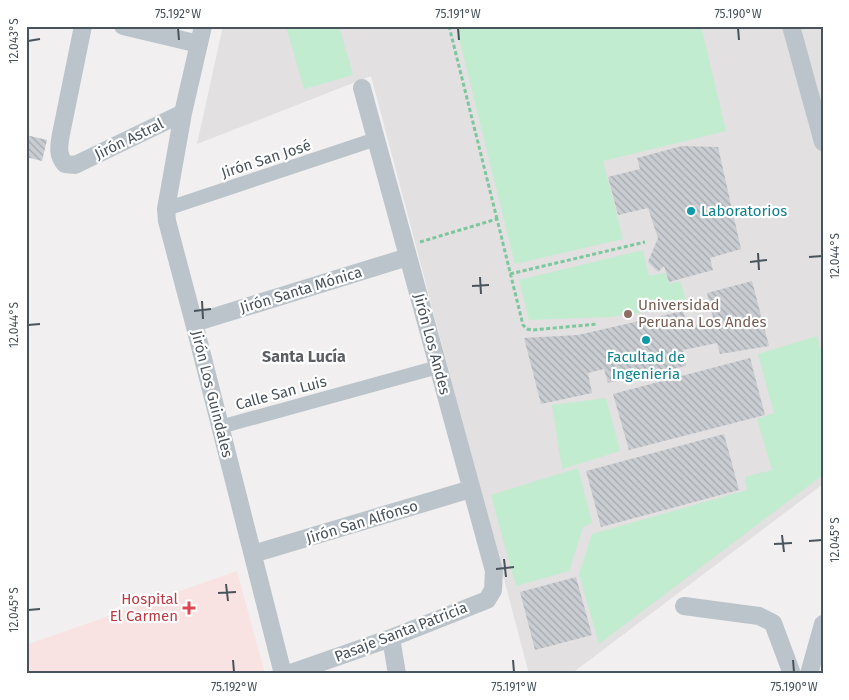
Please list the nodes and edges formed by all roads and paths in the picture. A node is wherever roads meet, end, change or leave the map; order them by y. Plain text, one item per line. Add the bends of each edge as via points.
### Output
1 (83, 26) edge
2 (123, 26) edge
3 (203, 26) edge
4 (449, 26) edge
5 (791, 26) edge
6 (199, 44) junction
7 (362, 88) dead end
8 (183, 113) junction
9 (376, 139) junction
10 (823, 142) edge
11 (166, 209) junction
12 (497, 219) junction
13 (645, 242) dead end
14 (407, 251) junction
15 (510, 274) junction
16 (194, 322) junction
17 (598, 324) dead end
18 (438, 368) junction
19 (220, 427) junction
20 (471, 489) junction
21 (252, 554) junction
22 (487, 600) joint
23 (684, 606) dead end
24 (823, 624) edge
25 (391, 638) junction
26 (283, 674) edge
27 (288, 674) edge
28 (397, 674) edge
29 (792, 674) edge
30 (809, 674) edge

1 - 8 street, Jirón Astral via 59,149 60,159 65,164 75,165
2 - 6 street
3 - 6 street, Jirón Los Guindales
4 - 12 path
5 - 10 street
6 - 8 street, Jirón Los Guindales
7 - 9 street, Jirón Los Andes
8 - 11 street, Jirón Los Guindales
9 - 11 street, Jirón San José
9 - 14 street, Jirón Los Andes
11 - 16 street, Jirón Los Guindales via 166,221
12 - 14 path
12 - 15 path
13 - 15 path
14 - 16 street, Jirón Santa Mónica
14 - 18 street, Jirón Los Andes
15 - 17 path via 523,325 527,329
16 - 19 street, Jirón Los Guindales
18 - 19 street, Calle San Luis
18 - 20 street, Jirón Los Andes
19 - 21 street, Jirón Los Guindales
20 - 21 street, Jirón San Alfonso
20 - 22 street, Jirón Los Andes via 494,572 493,590
21 - 26 street, Jirón Los Guindales
22 - 25 street, Pasaje Santa Patricia
23 - 29 street via 759,616 773,623
24 - 30 street
25 - 27 street, Pasaje Santa Patricia
25 - 28 street

